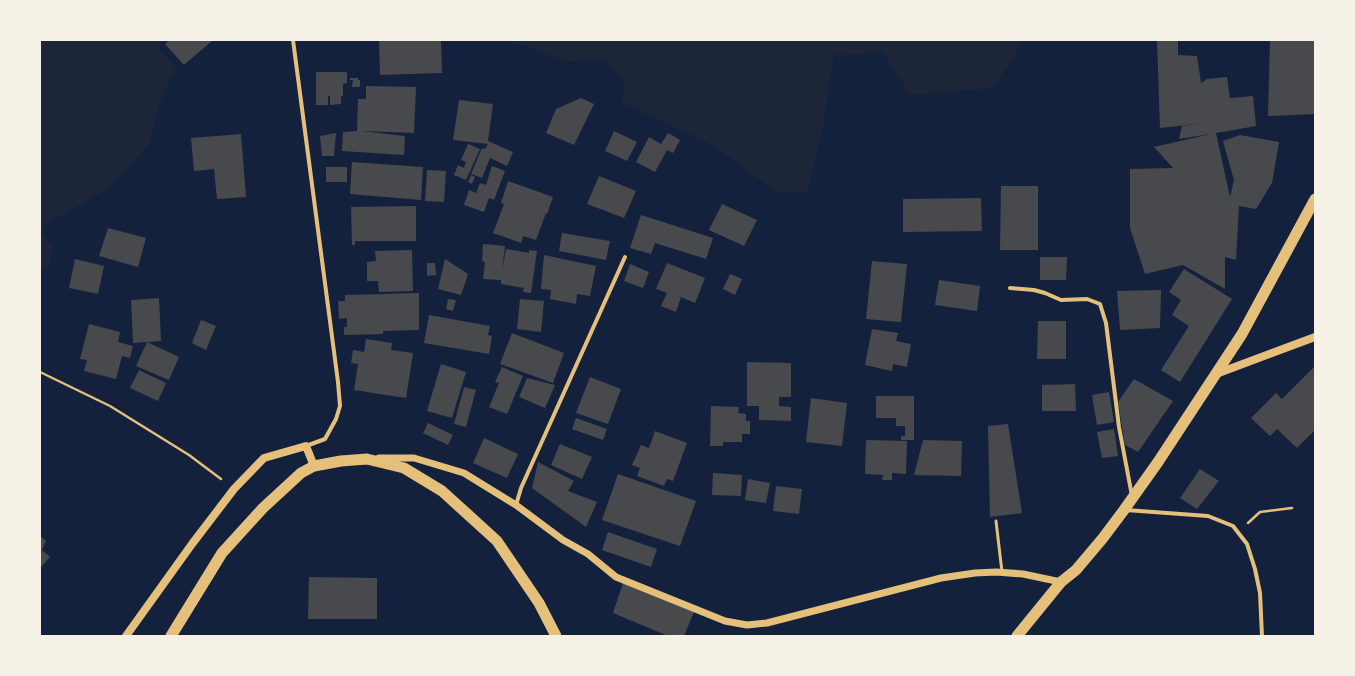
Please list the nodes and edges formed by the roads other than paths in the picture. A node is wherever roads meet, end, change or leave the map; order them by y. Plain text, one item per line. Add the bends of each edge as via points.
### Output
1 (293, 40) edge
2 (1315, 200) edge
3 (625, 257) dead end
4 (1010, 288) dead end
5 (1315, 337) edge
6 (1216, 374) junction
7 (306, 446) junction
8 (367, 459) junction
9 (314, 466) junction
10 (1132, 499) junction
11 (516, 505) junction
12 (1124, 510) junction
13 (996, 521) dead end
14 (1002, 572) junction
15 (1061, 582) junction
16 (126, 636) edge
17 (171, 636) edge
18 (556, 636) edge
19 (1018, 636) edge
20 (1262, 636) edge

1 - 7 street via 340,406 326,439
2 - 6 highway via 1242,334
3 - 11 street via 521,488
4 - 10 street via 1034,290 1061,300 1087,299 1100,304 1106,322 1118,420
5 - 6 main road
6 - 10 highway
7 - 9 main road
7 - 16 main road via 264,458 234,489
8 - 9 highway
8 - 11 street via 414,458 464,473
8 - 18 highway via 404,468 442,492 497,541 539,603
9 - 17 highway via 300,473 263,508 222,553
10 - 12 highway
11 - 14 street via 562,540 588,554 616,577 724,621 746,625 792,618 941,578
12 - 15 highway via 1076,570
12 - 20 street via 1208,516 1232,526 1247,544 1255,569 1260,593
13 - 14 lane
14 - 15 street
15 - 19 highway

